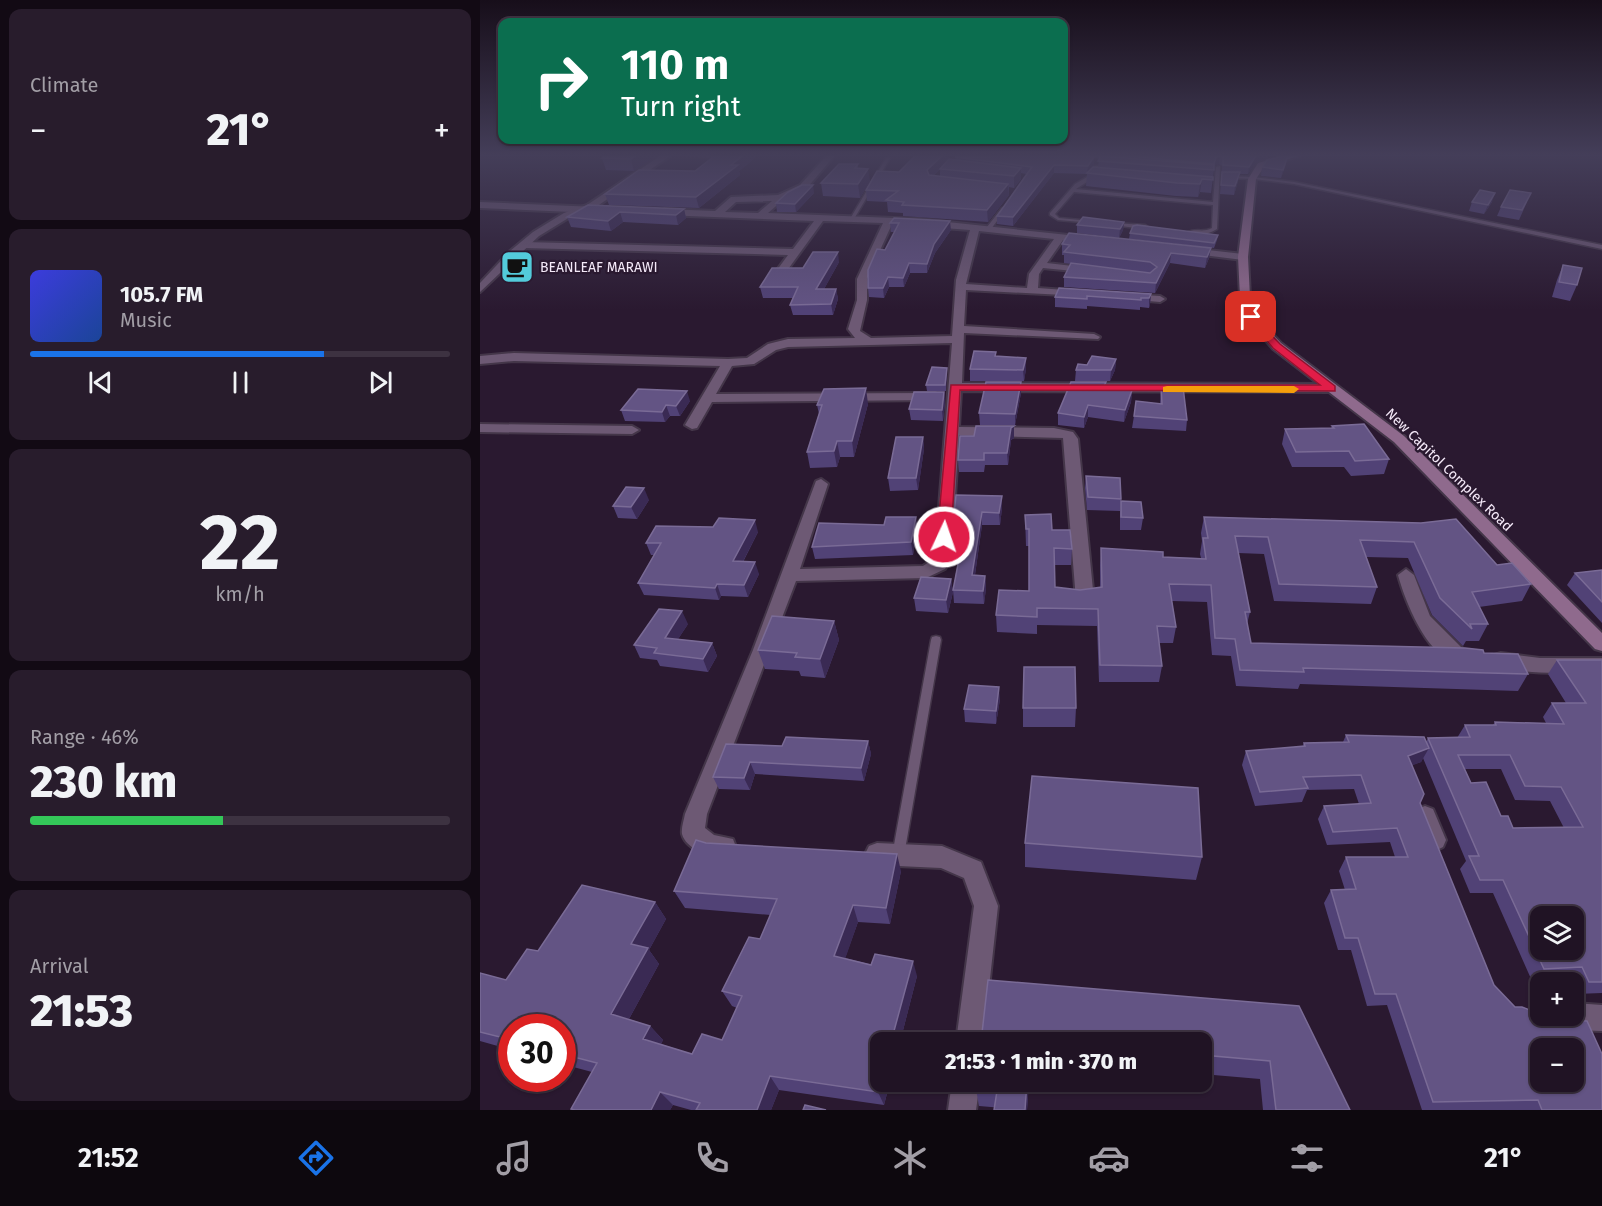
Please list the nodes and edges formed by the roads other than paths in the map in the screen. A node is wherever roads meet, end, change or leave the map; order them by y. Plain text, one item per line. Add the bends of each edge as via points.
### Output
1 (497, 206) edge
2 (591, 206) edge
3 (726, 206) edge
4 (771, 206) edge
5 (860, 206) edge
6 (1005, 206) edge
7 (1059, 206) edge
8 (1216, 206) edge
9 (1250, 206) edge
10 (1404, 206) edge
11 (584, 210) junction
12 (607, 211) edge
13 (651, 212) edge
14 (717, 214) junction
15 (760, 216) junction
16 (821, 218) junction
17 (852, 219) junction
18 (889, 220) junction
19 (1098, 223) edge
20 (1109, 224) edge
21 (1131, 225) junction
22 (983, 227) junction
23 (1154, 228) edge
24 (1189, 232) edge
25 (1126, 235) dead end
26 (1061, 237) junction
27 (1102, 241) edge
28 (524, 245) junction
29 (1602, 247) edge
30 (1177, 250) edge
31 (794, 252) junction
32 (1244, 256) junction
33 (1040, 265) junction
34 (782, 270) edge
35 (1106, 273) edge
36 (960, 287) junction
37 (480, 289) edge
38 (1032, 291) junction
39 (1089, 295) edge
40 (1119, 296) edge
41 (1160, 298) dead end
42 (957, 334) junction
43 (1094, 337) dead end
44 (869, 341) junction
45 (480, 360) edge
46 (729, 363) junction
47 (1331, 388) junction
48 (954, 392) junction
49 (708, 398) junction
50 (692, 425) dead end
51 (480, 428) edge
52 (632, 430) dead end
53 (951, 431) junction
54 (821, 484) dead end
55 (791, 575) junction
56 (1406, 575) dead end
57 (1085, 600) edge
58 (936, 640) dead end
59 (1602, 644) edge
60 (1423, 654) edge
61 (1456, 655) junction
62 (1602, 665) edge
63 (1425, 816) edge
64 (739, 847) edge
65 (852, 853) edge
66 (898, 856) junction
67 (1442, 858) edge
68 (971, 1032) edge
69 (965, 1092) edge
70 (962, 1110) edge

1 - 11 street
2 - 11 street
3 - 14 street
4 - 15 street
5 - 17 lane
6 - 22 lane
7 - 19 lane via 1052,214 1054,217
8 - 24 lane via 1212,231
9 - 32 main road, New Capitol Complex Road
10 - 29 lane
11 - 12 street
11 - 28 street via 560,218
13 - 14 street
14 - 15 street
15 - 16 street
16 - 17 street
16 - 31 street
17 - 18 street
18 - 22 street
18 - 44 street via 861,279 862,300 854,329
20 - 21 lane
21 - 23 lane
21 - 25 lane
22 - 26 street
22 - 36 street via 969,244
26 - 27 street
26 - 33 street
28 - 31 street
28 - 37 street
30 - 32 street
31 - 34 street
32 - 47 main road, New Capitol Complex Road via 1245,297 1251,317 1277,346
33 - 35 street
33 - 38 street via 1034,274
36 - 38 street
36 - 42 street
38 - 39 street
40 - 41 street
42 - 43 street
42 - 44 street
42 - 48 street
44 - 46 street via 788,343 772,347 750,361
45 - 46 street via 514,357
46 - 49 street
47 - 48 street
47 - 59 main road, New Capitol Complex Road via 1375,418 1406,446
48 - 49 street
48 - 53 street
49 - 50 street
51 - 52 street
53 - 55 street via 943,558 939,565 926,572
53 - 57 street via 1068,435
54 - 55 street
55 - 64 street via 696,814 693,832 702,842 715,847
56 - 61 street via 1426,628
58 - 66 lane
60 - 61 street
61 - 62 street via 1540,665
63 - 67 street
65 - 66 street
66 - 68 street via 942,858 973,870 982,887 986,906
69 - 70 street

